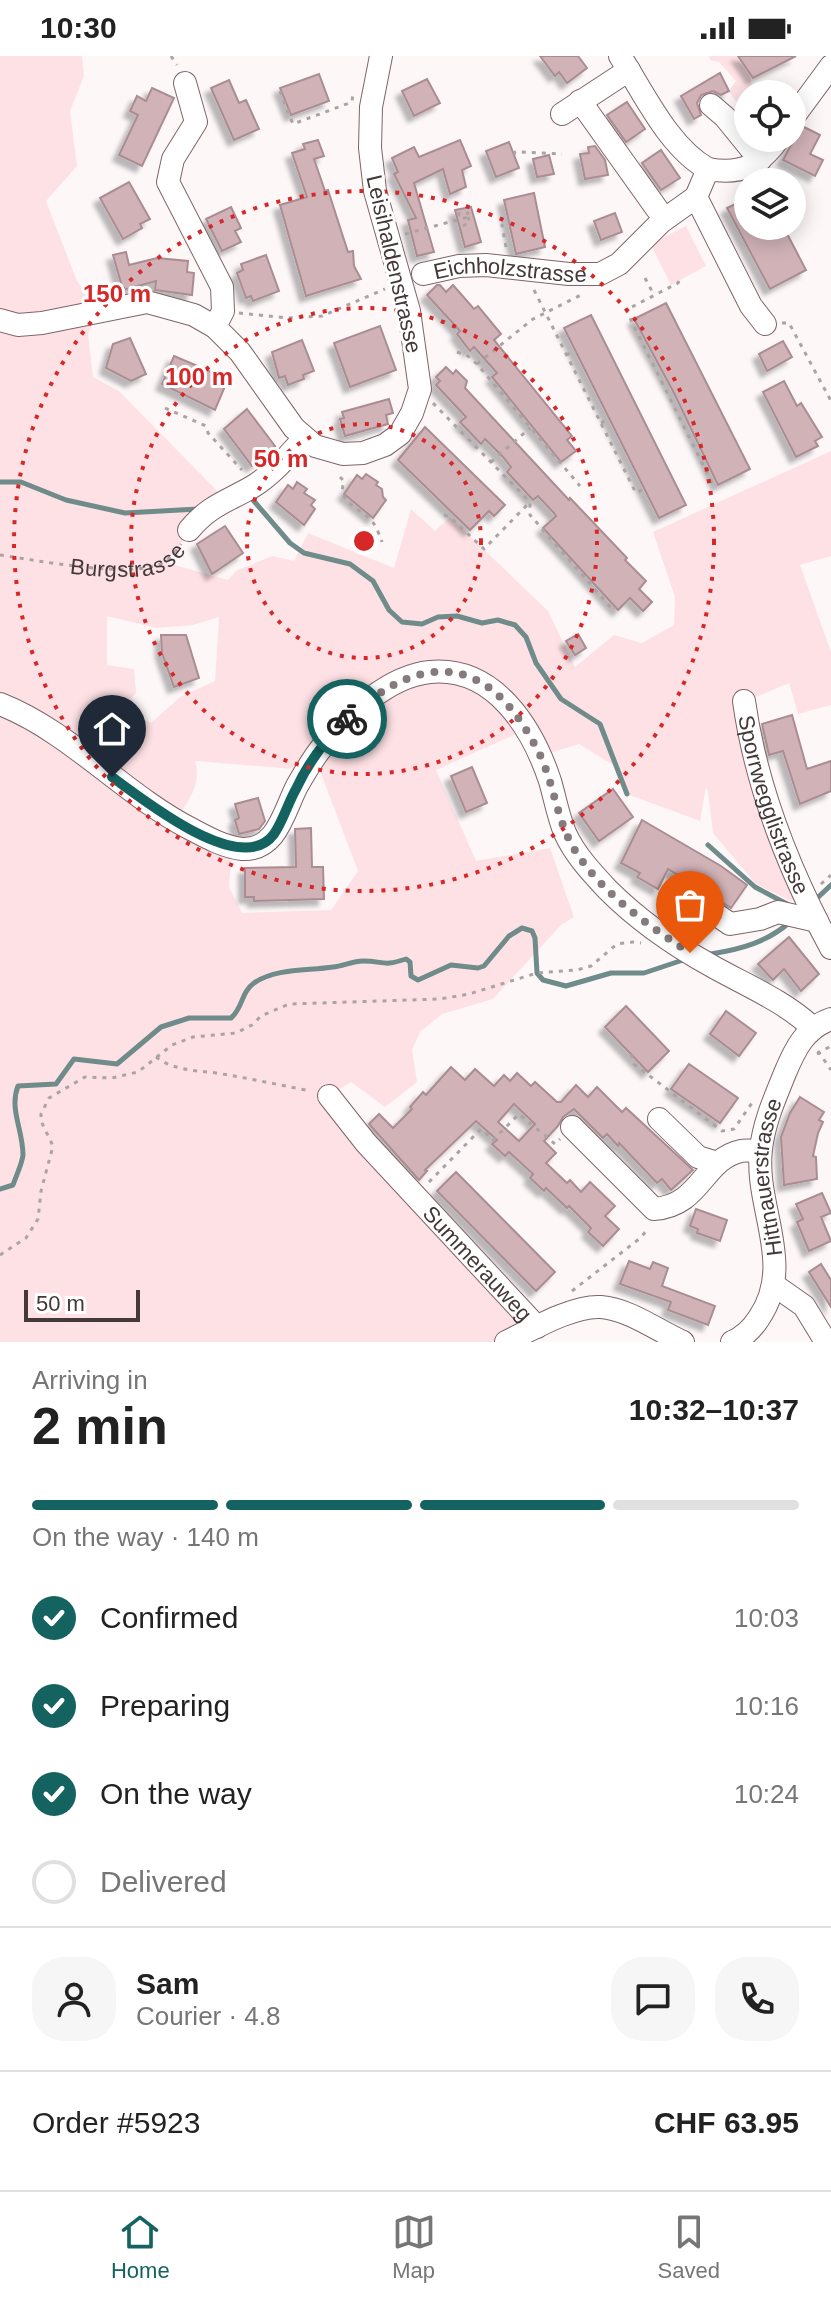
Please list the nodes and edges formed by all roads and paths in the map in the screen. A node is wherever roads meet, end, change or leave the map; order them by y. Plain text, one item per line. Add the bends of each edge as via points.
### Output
1 (381, 56) edge
2 (625, 63) edge
3 (831, 66) edge
4 (185, 83) dead end
5 (355, 90) dead end
6 (280, 91) dead end
7 (806, 100) edge
8 (711, 105) dead end
9 (767, 152) edge
10 (562, 154) dead end
11 (514, 155) dead end
12 (760, 160) junction
13 (708, 169) junction
14 (696, 197) junction
15 (657, 209) dead end
16 (459, 212) dead end
17 (468, 217) junction
18 (510, 225) dead end
19 (463, 226) dead end
20 (412, 232) dead end
21 (510, 267) junction
22 (423, 274) dead end
23 (645, 278) dead end
24 (679, 281) dead end
25 (401, 282) junction
26 (532, 287) dead end
27 (654, 295) junction
28 (537, 317) dead end
29 (219, 319) junction
30 (0, 320) edge
31 (765, 324) joint
32 (575, 351) dead end
33 (457, 352) dead end
34 (566, 355) junction
35 (477, 364) junction
36 (420, 389) junction
37 (831, 401) edge
38 (165, 408) dead end
39 (609, 419) dead end
40 (601, 423) junction
41 (530, 428) junction
42 (304, 438) junction
43 (491, 462) junction
44 (237, 465) dead end
45 (340, 477) dead end
46 (580, 486) dead end
47 (714, 487) dead end
48 (644, 489) dead end
49 (530, 502) junction
50 (444, 515) dead end
51 (189, 530) joint
52 (382, 542) dead end
53 (0, 555) edge
54 (612, 609) dead end
55 (744, 701) dead end
56 (0, 704) edge
57 (831, 875) edge
58 (805, 908) junction
59 (672, 941) junction
60 (643, 944) dead end
61 (831, 948) edge
62 (822, 1023) edge
63 (631, 1054) dead end
64 (821, 1054) dead end
65 (156, 1057) junction
66 (831, 1070) edge
67 (329, 1096) joint
68 (774, 1101) junction
69 (659, 1119) dead end
70 (572, 1127) dead end
71 (553, 1142) dead end
72 (760, 1151) junction
73 (717, 1163) junction
74 (432, 1180) dead end
75 (639, 1239) dead end
76 (0, 1255) edge
77 (774, 1285) junction
78 (567, 1295) dead end
79 (537, 1327) junction
80 (506, 1342) edge
81 (683, 1342) edge
82 (732, 1342) edge
83 (826, 1342) edge

1 - 25 street, Leisihaldenstrasse via 370,148 375,191
2 - 13 street via 680,147
2 - 15 street via 571,108
3 - 7 street
4 - 29 street via 196,122 173,159 168,182 222,287
5 - 6 path via 352,102 293,124
8 - 12 street
9 - 12 street
10 - 11 path
12 - 13 street via 728,172
13 - 14 street
14 - 21 street, Eichholzstrasse via 666,217 619,264 600,274
14 - 31 street
16 - 17 path
17 - 19 path via 470,222
17 - 20 path
18 - 21 path via 502,225
21 - 22 street, Eichholzstrasse via 459,266
23 - 27 path
24 - 27 path
25 - 29 path via 322,316
25 - 36 street, Leisihaldenstrasse
26 - 34 path
27 - 47 path via 626,310
28 - 35 path
29 - 30 street via 147,302 42,323
29 - 42 street
31 - 37 path via 789,323
32 - 34 path
33 - 35 path
34 - 40 path
35 - 41 path
36 - 42 street via 400,434 385,445 343,454
36 - 43 path
38 - 44 path via 206,426
39 - 40 path
40 - 48 path via 636,493
41 - 43 path
41 - 46 path
42 - 51 street, Burgstrasse via 255,485 204,512
43 - 49 path
45 - 52 path via 343,498 373,521
49 - 50 path via 484,549
49 - 54 path via 530,515
51 - 53 path, Burgstrasse via 177,550 147,568 121,570
55 - 58 street, Sporrwegglistrasse via 750,743
56 - 59 street via 45,726 176,821 242,849 255,848 273,836 315,757 369,700 424,673 476,678 505,701 525,729 545,768 564,830 584,863 620,901
57 - 58 path
58 - 59 street via 730,924 701,904 683,900 676,910
58 - 61 street, Sporrwegglistrasse
59 - 62 street
60 - 65 path via 617,944 591,966 577,970 537,973 440,999 289,1004 236,1033 193,1037
62 - 68 street, Hittnauerstrasse via 796,1047
63 - 68 path via 634,1064 722,1131 734,1129 757,1094
64 - 66 path
65 - 67 path via 187,1072
65 - 76 path via 138,1072 85,1077 49,1098 41,1121 53,1146 38,1219 26,1238
67 - 79 street, Summerauweg
68 - 72 street, Hittnauerstrasse
69 - 73 street via 698,1157
70 - 73 street via 654,1209 671,1208 697,1189
71 - 74 path via 519,1114 493,1140 481,1129
72 - 73 street via 741,1151
72 - 77 street, Hittnauerstrasse via 775,1253
75 - 78 path, Summerauweg
77 - 82 street, Hittnauerstrasse via 756,1323
77 - 83 street via 804,1306
79 - 80 street
79 - 81 street via 599,1307

